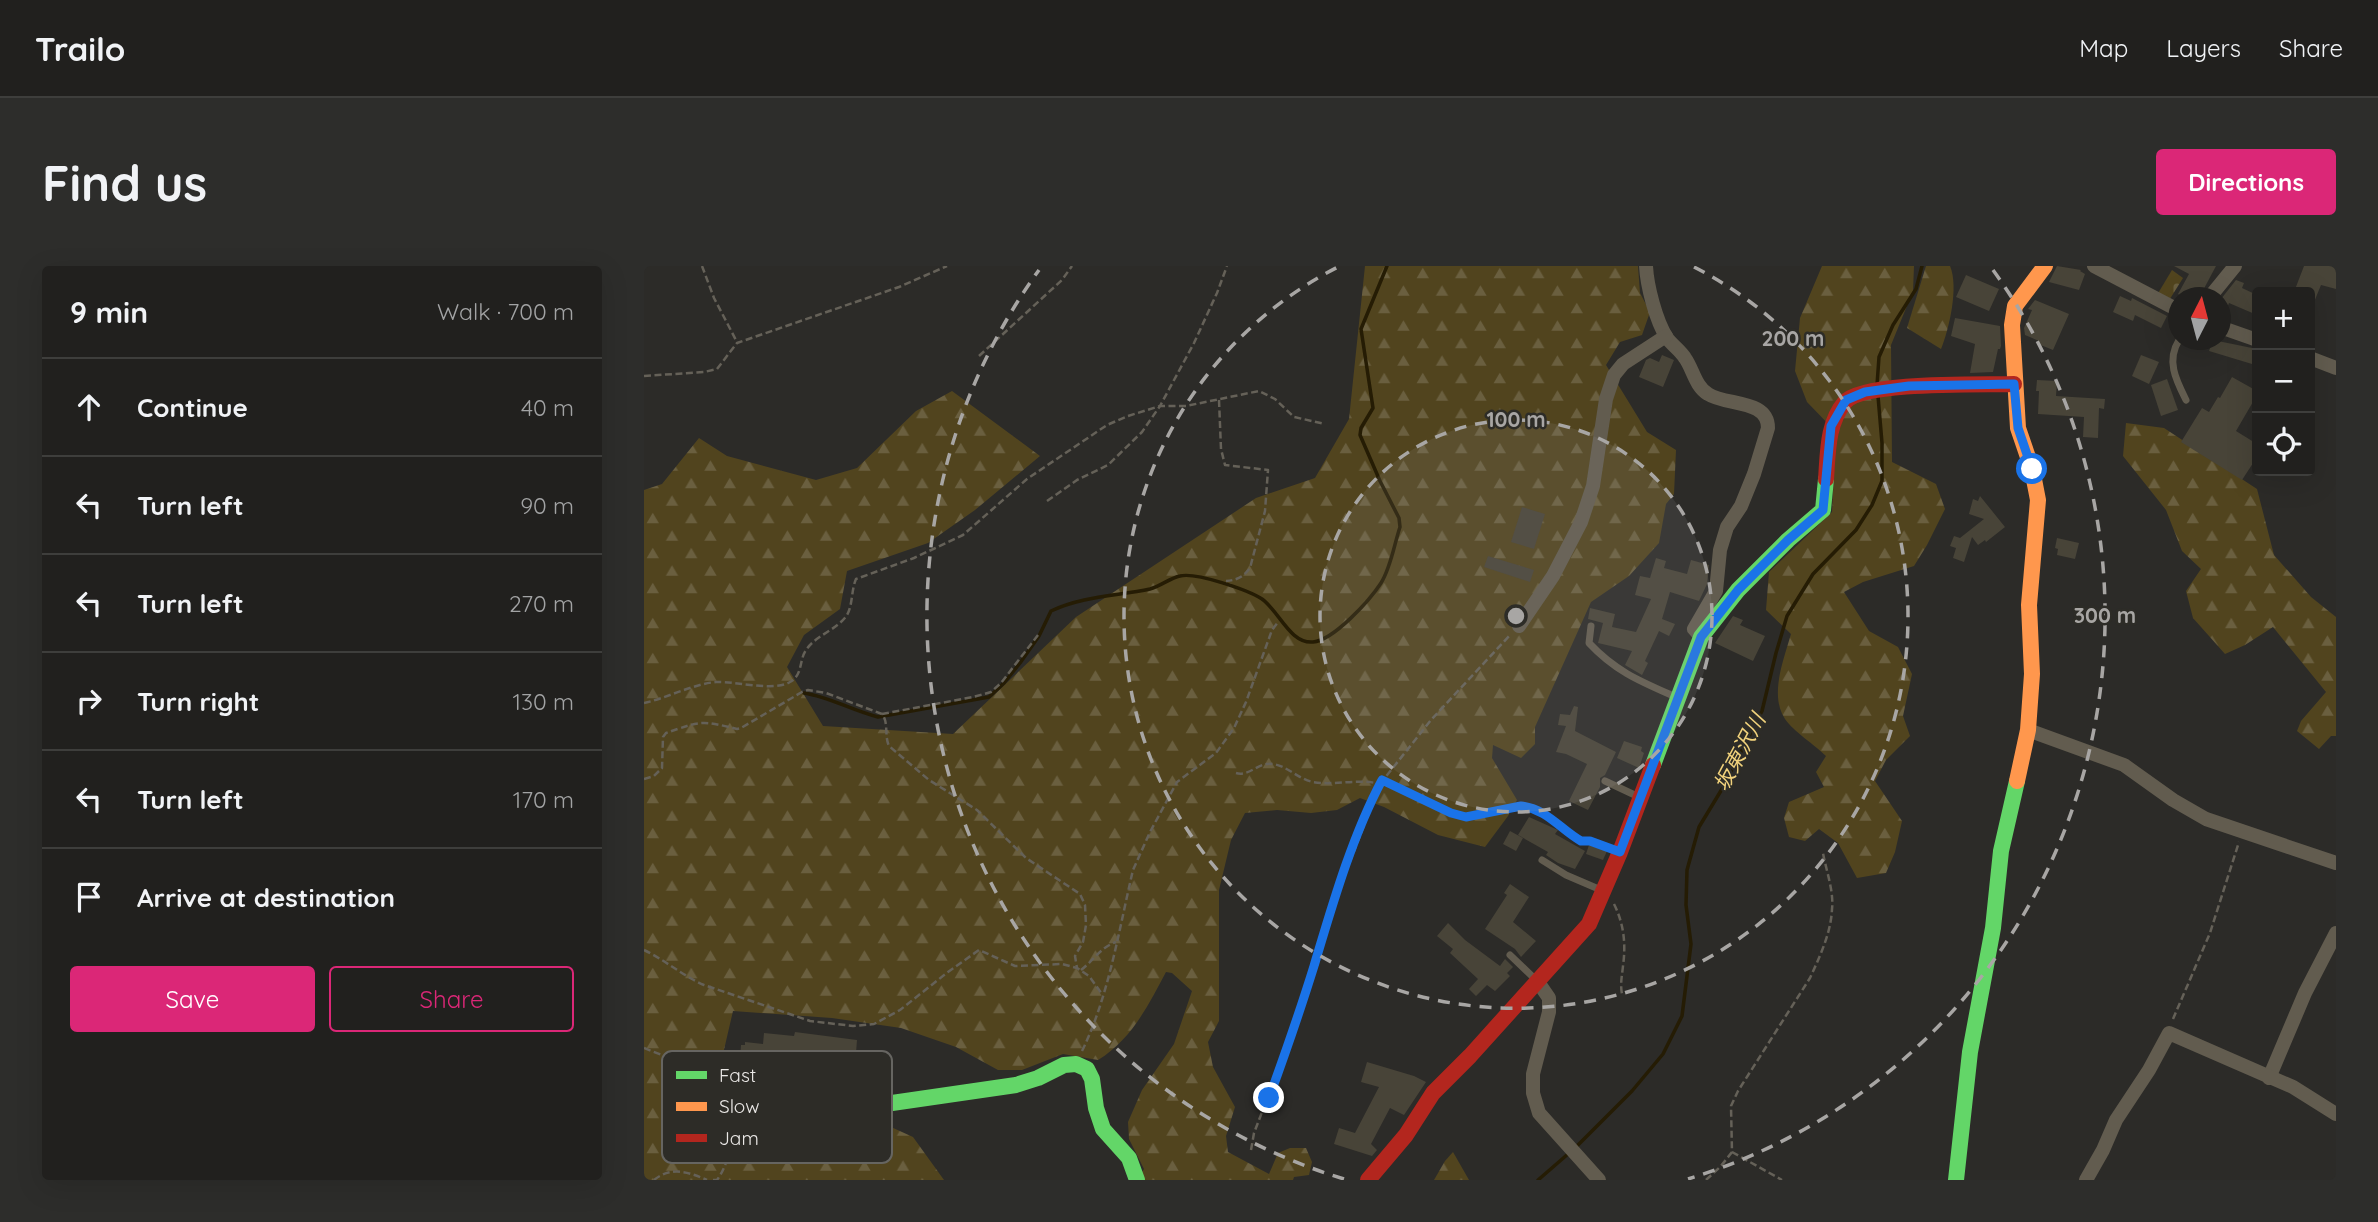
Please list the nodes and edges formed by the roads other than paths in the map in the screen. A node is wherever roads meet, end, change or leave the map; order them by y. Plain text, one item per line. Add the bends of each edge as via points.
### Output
1 (1646, 266) edge
2 (2045, 266) edge
3 (2094, 266) edge
4 (2235, 266) edge
5 (2218, 287) edge
6 (2168, 304) edge
7 (2231, 331) edge
8 (1666, 336) junction
9 (2252, 338) edge
10 (2175, 350) edge
11 (2315, 360) edge
12 (2336, 368) edge
13 (2014, 384) junction
14 (2186, 400) dead end
15 (1519, 626) road end
16 (1591, 626) dead end
17 (1701, 637) junction
18 (1677, 698) junction
19 (2028, 730) junction
20 (1605, 780) dead end
21 (1640, 797) junction
22 (1542, 860) dead end
23 (2336, 863) edge
24 (1602, 891) junction
25 (2336, 933) edge
26 (1510, 955) dead end
27 (1538, 982) junction
28 (2269, 1078) junction
29 (892, 1104) edge
30 (2336, 1114) edge
31 (1137, 1180) edge
32 (1368, 1180) edge
33 (1599, 1180) edge
34 (1956, 1180) edge
35 (2086, 1180) edge

1 - 8 street via 1647,287
2 - 13 street via 2015,306
3 - 6 street
4 - 5 street
7 - 9 street
8 - 15 street via 1614,375 1593,486 1581,522 1553,576
8 - 17 street via 1709,395 1755,409 1768,421 1754,474 1727,527 1716,591 1694,629
10 - 14 lane via 2175,377
11 - 12 street
13 - 17 street via 1909,386 1865,392 1846,400 1831,426 1823,510 1738,590
13 - 19 street via 2018,428 2038,500 2029,605 2032,674
16 - 18 lane via 1589,643 1597,652 1625,675
17 - 18 street
18 - 21 street
19 - 23 street via 2124,765 2206,819
19 - 34 street via 2001,851
20 - 21 lane
21 - 24 street
22 - 24 lane
24 - 27 street via 1589,925
25 - 28 street
26 - 27 lane
27 - 32 street via 1433,1093 1406,1135
27 - 33 street via 1549,998 1533,1074 1539,1113
28 - 30 street
28 - 35 street via 2169,1033
29 - 31 street via 1016,1085 1076,1064 1087,1069 1103,1129 1129,1158

